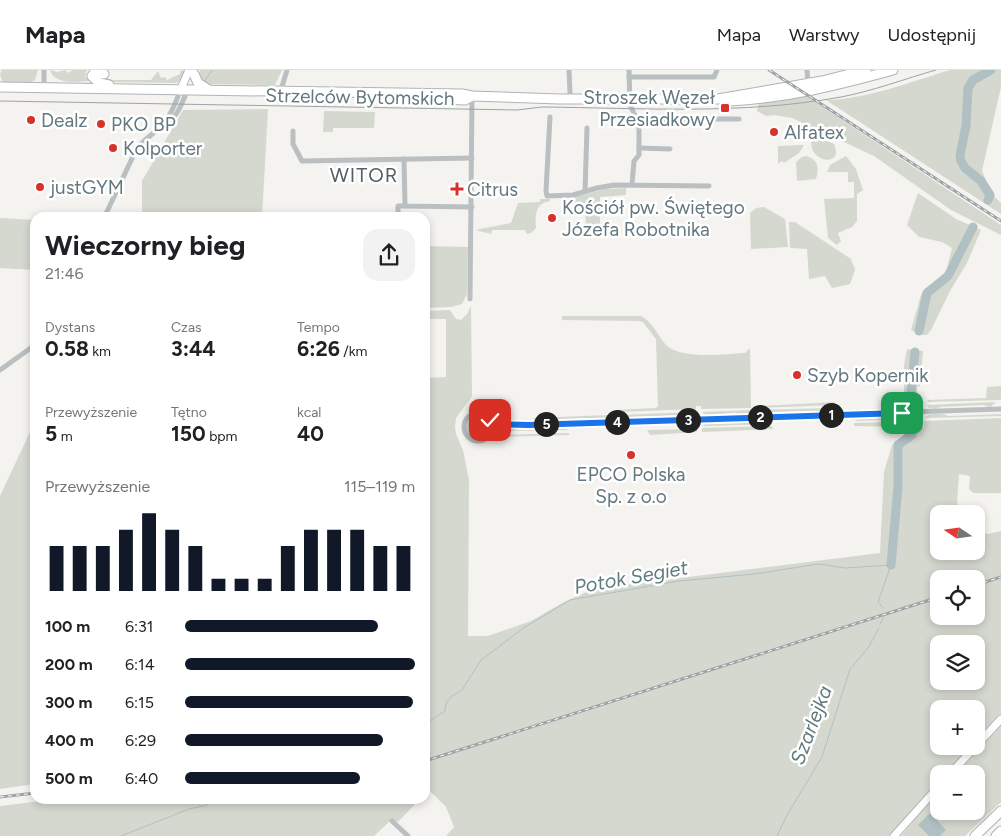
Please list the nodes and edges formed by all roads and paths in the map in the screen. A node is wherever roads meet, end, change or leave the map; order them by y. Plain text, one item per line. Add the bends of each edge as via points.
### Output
1 (44, 70) edge
2 (287, 70) edge
3 (569, 70) edge
4 (629, 70) edge
5 (700, 70) edge
6 (717, 70) edge
7 (807, 70) edge
8 (866, 70) edge
9 (892, 70) edge
10 (193, 71) edge
11 (104, 74) dead end
12 (629, 76) junction
13 (698, 77) junction
14 (808, 83) junction
15 (0, 88) edge
16 (44, 88) junction
17 (134, 89) junction
18 (281, 90) junction
19 (184, 91) junction
20 (211, 91) junction
21 (248, 92) junction
22 (570, 93) dead end
23 (472, 96) junction
24 (718, 98) junction
25 (629, 99) junction
26 (550, 117) dead end
27 (636, 119) junction
28 (740, 119) dead end
29 (587, 128) dead end
30 (293, 131) dead end
31 (639, 148) junction
32 (670, 149) dead end
33 (404, 158) junction
34 (472, 158) junction
35 (632, 184) junction
36 (709, 186) dead end
37 (585, 191) junction
38 (404, 206) junction
39 (472, 207) junction
40 (107, 212) edge
41 (398, 212) edge
42 (470, 299) dead end
43 (30, 349) edge
44 (0, 370) edge
45 (1001, 409) edge
46 (492, 424) junction
47 (529, 425) junction
48 (491, 431) junction
49 (1001, 719) edge
50 (985, 736) edge
51 (968, 755) edge
52 (958, 765) edge
53 (930, 796) edge
54 (1001, 812) edge
55 (392, 822) dead end
56 (1001, 831) edge
57 (408, 836) edge
58 (894, 836) edge
59 (975, 836) edge
60 (996, 836) edge

1 - 16 street
2 - 18 street
3 - 22 street
4 - 12 street
5 - 13 street
6 - 13 street via 714,77
7 - 14 street
8 - 14 highway, Strzelców Bytomskich
9 - 24 highway via 787,95 737,100
10 - 19 street
10 - 20 highway via 200,85
11 - 17 highway via 95,72 92,76 101,84
12 - 13 street
12 - 25 street
14 - 24 highway, Strzelców Bytomskich
15 - 16 highway
16 - 17 highway
17 - 19 highway, Strzelców Bytomskich
18 - 21 highway, Strzelców Bytomskich
18 - 23 highway, Strzelców Bytomskich
19 - 20 highway, Strzelców Bytomskich
19 - 40 street via 174,117 136,150
20 - 21 highway, Strzelców Bytomskich
21 - 23 highway, Strzelców Bytomskich via 461,100
23 - 25 highway, Strzelców Bytomskich
23 - 34 street, Strzelców Bytomskich
24 - 25 highway, Strzelców Bytomskich
25 - 27 street
26 - 37 street via 547,196
27 - 28 street
27 - 31 street
29 - 37 street
30 - 33 street via 293,144 302,161
31 - 32 street
31 - 35 street
33 - 34 street
33 - 38 street
34 - 39 street, Strzelców Bytomskich
35 - 36 street
35 - 37 street
38 - 39 street
38 - 41 street via 398,206
39 - 42 street, Strzelców Bytomskich
43 - 44 street
45 - 47 street
46 - 47 street
46 - 48 street
46 - 48 street via 486,415 476,413 469,416 464,426 466,434 474,440 485,439
47 - 48 street
49 - 50 street
51 - 52 street
53 - 58 street
54 - 59 highway
55 - 57 street
56 - 60 highway

